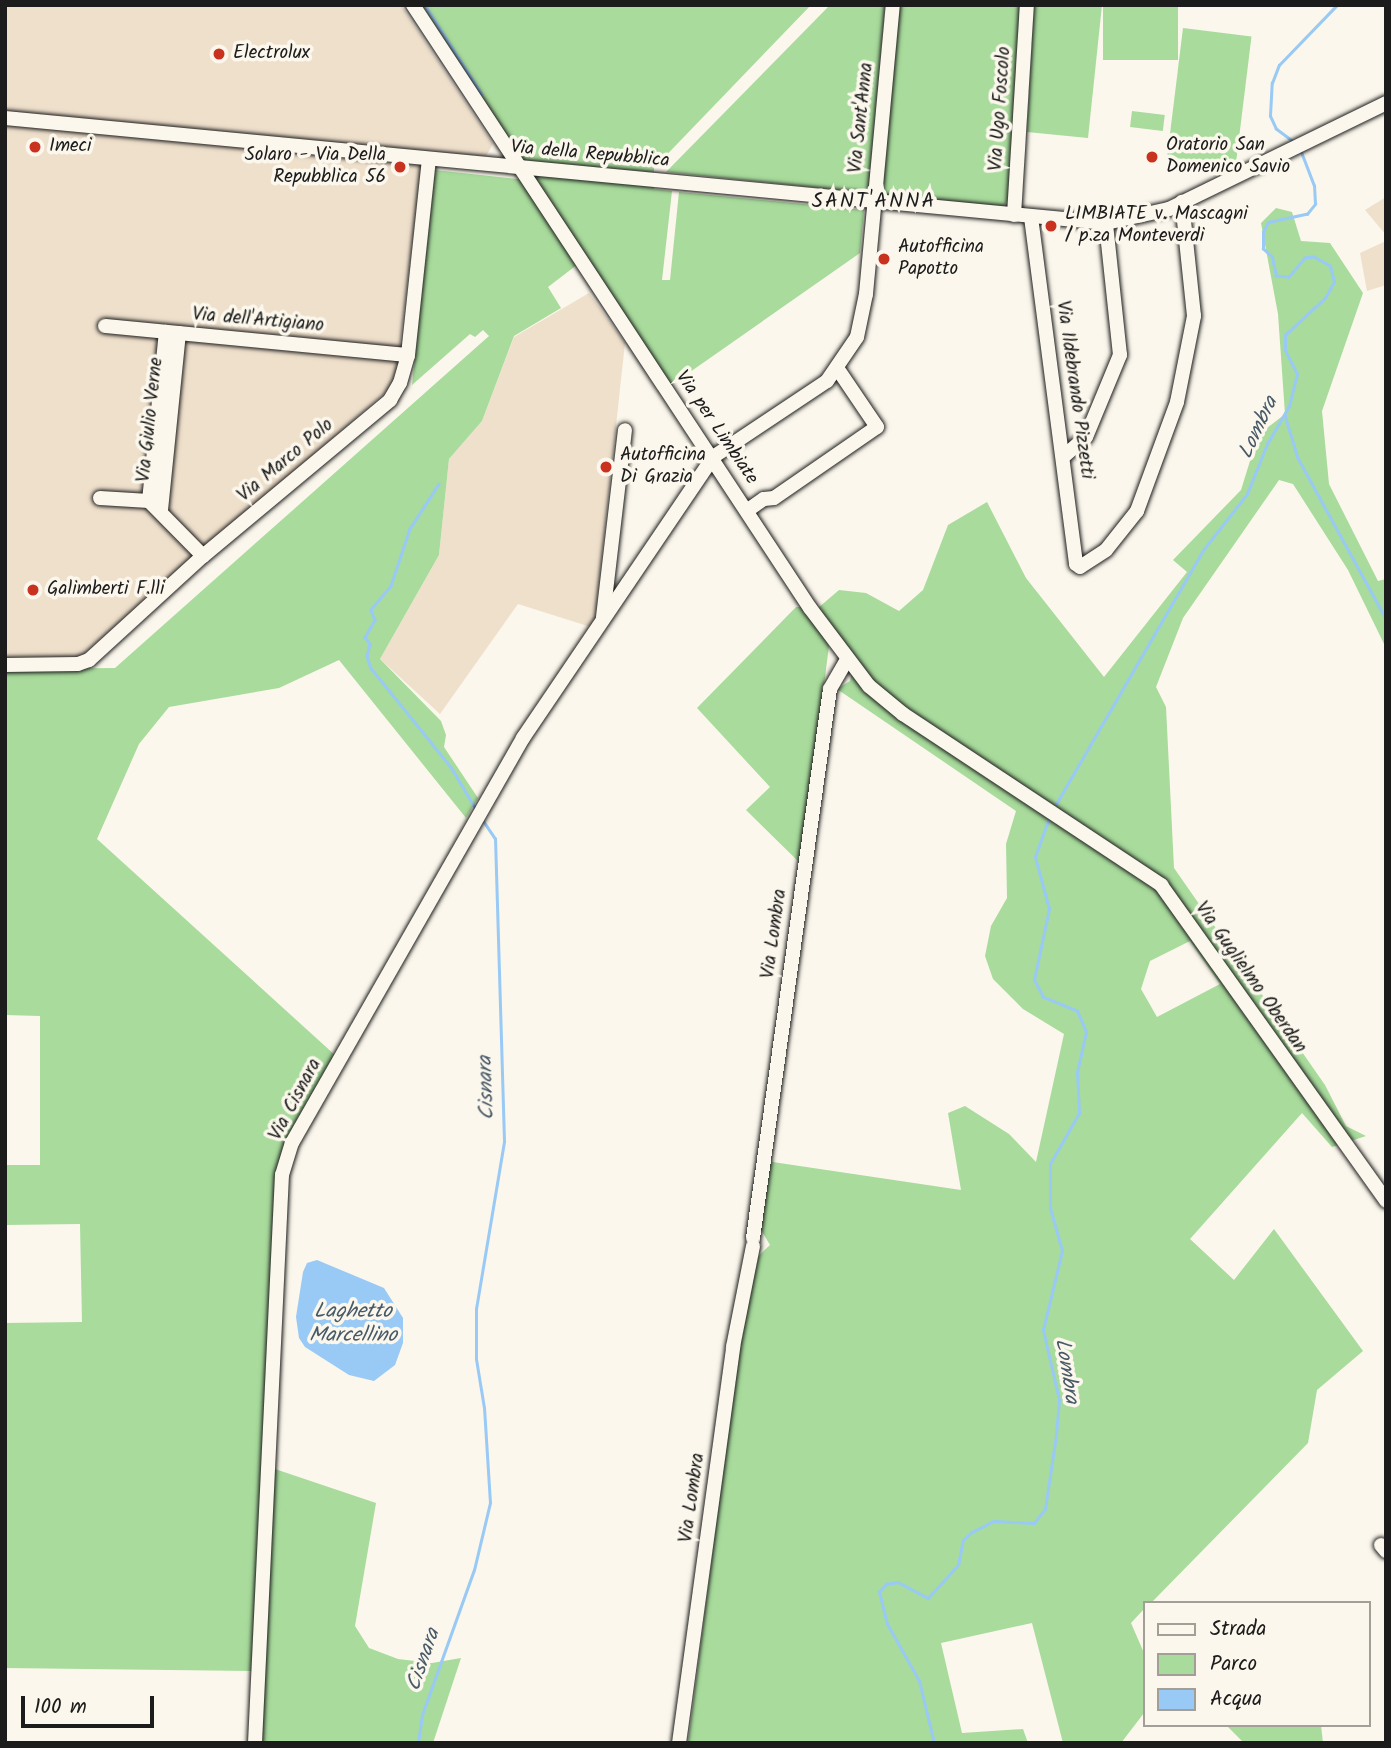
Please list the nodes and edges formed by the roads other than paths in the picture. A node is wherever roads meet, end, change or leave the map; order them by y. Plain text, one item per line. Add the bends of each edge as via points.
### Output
1 (413, 5) edge
2 (893, 5) edge
3 (1027, 5) edge
4 (1386, 103) edge
5 (5, 118) edge
6 (429, 160) junction
7 (520, 168) junction
8 (873, 204) junction
9 (1176, 205) junction
10 (1014, 215) junction
11 (1031, 217) junction
12 (1106, 223) junction
13 (105, 326) dead end
14 (173, 333) junction
15 (408, 355) junction
16 (837, 368) junction
17 (625, 430) dead end
18 (713, 457) junction
19 (1063, 457) junction
20 (100, 498) dead end
21 (149, 501) junction
22 (161, 510) junction
23 (748, 510) junction
24 (203, 556) junction
25 (619, 595) joint
26 (603, 620) junction
27 (847, 659) junction
28 (5, 664) edge
29 (1052, 809) joint
30 (1386, 1201) edge
31 (255, 1743) edge
32 (679, 1743) edge

1 - 7 street, Via per Limbiate
2 - 8 street, Via Sant'Anna
3 - 10 street, Via Ugo Foscolo
4 - 9 street, Via della Repubblica
5 - 6 street, Via della Repubblica
6 - 7 street, Via della Repubblica
6 - 15 street, Via Marco Polo
7 - 8 street, Via della Repubblica
7 - 18 street, Via per Limbiate
8 - 10 street, Via della Repubblica
8 - 16 street, Via Sant'Anna via 862,319 857,337
9 - 12 street, Via della Repubblica
9 - 19 street, Via Ildebrando Pizzetti via 1194,316 1177,402 1137,511 1106,550 1080,567
10 - 11 street, Via della Repubblica
11 - 12 street, Via della Repubblica
11 - 19 street, Via Ildebrando Pizzetti
12 - 19 street via 1120,355 1086,437
13 - 14 street, Via dell'Artigiano
14 - 15 street, Via dell'Artigiano
14 - 21 street, Via Giulio Verne
14 - 22 street, Via Giulio Verne
15 - 24 street, Via Marco Polo via 390,400
16 - 18 street, Via Sant'Anna via 811,394
16 - 23 street via 877,427 774,498
17 - 26 street
18 - 23 street, Via per Limbiate
18 - 25 street, Via Sant'Anna
20 - 21 street, Via Giulio Verne
21 - 22 street, Via Giulio Verne
22 - 24 street, Via Giulio Verne
23 - 27 street, Via per Limbiate
24 - 28 street, Via Marco Polo via 89,660
25 - 26 street, Via Cisnara
26 - 31 street, Via Cisnara via 556,684 485,804 292,1143 282,1175
27 - 29 street, Via per Limbiate via 869,686 902,714
27 - 32 street, Via Lombra via 830,689 754,1220 754,1246
29 - 30 street, Via Guglielmo Oberdan via 1161,885

